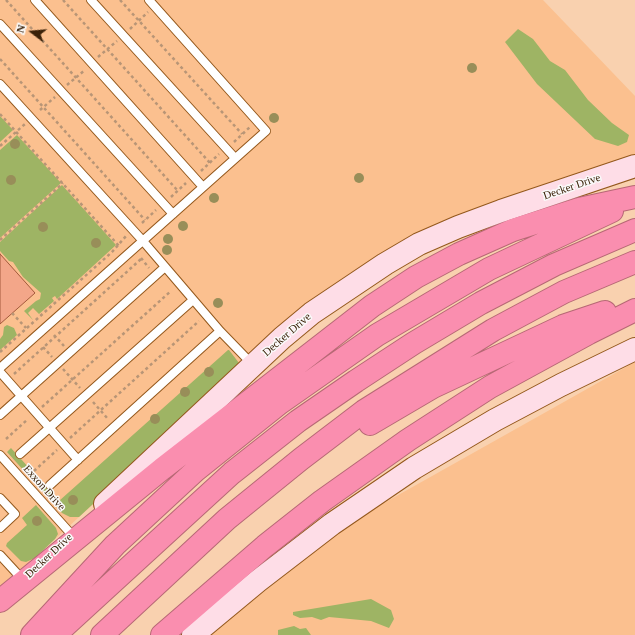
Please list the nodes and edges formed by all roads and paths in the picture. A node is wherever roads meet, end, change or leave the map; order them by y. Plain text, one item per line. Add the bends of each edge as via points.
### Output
1 (6, 0) edge
2 (35, 0) edge
3 (64, 0) edge
4 (92, 0) edge
5 (120, 0) edge
6 (149, 0) edge
7 (149, 12) dead end
8 (139, 21) junction
9 (0, 24) edge
10 (128, 31) dead end
11 (118, 39) dead end
12 (108, 49) junction
13 (0, 59) edge
14 (97, 59) dead end
15 (87, 68) dead end
16 (76, 77) junction
17 (0, 84) edge
18 (66, 87) dead end
19 (55, 96) dead end
20 (43, 107) junction
21 (40, 110) dead end
22 (0, 114) edge
23 (25, 124) dead end
24 (16, 132) junction
25 (242, 134) dead end
26 (0, 146) edge
27 (235, 158) junction
28 (210, 162) dead end
29 (635, 166) edge
30 (63, 183) junction
31 (204, 186) junction
32 (178, 191) dead end
33 (635, 197) edge
34 (635, 201) edge
35 (173, 214) junction
36 (145, 220) dead end
37 (635, 230) edge
38 (0, 240) edge
39 (143, 241) junction
40 (126, 242) dead end
41 (118, 246) junction
42 (141, 258) dead end
43 (635, 262) edge
44 (165, 267) junction
45 (171, 290) dead end
46 (193, 300) junction
47 (635, 303) edge
48 (635, 310) edge
49 (12, 313) dead end
50 (199, 322) dead end
51 (26, 328) junction
52 (220, 331) junction
53 (54, 335) junction
54 (43, 347) junction
55 (635, 349) edge
56 (0, 352) edge
57 (70, 352) junction
58 (53, 358) dead end
59 (253, 365) junction
60 (0, 368) edge
61 (63, 369) dead end
62 (0, 372) edge
63 (11, 377) dead end
64 (72, 379) junction
65 (82, 390) dead end
66 (21, 396) junction
67 (91, 400) dead end
68 (38, 410) dead end
69 (100, 410) junction
70 (0, 415) edge
71 (32, 416) dead end
72 (110, 422) dead end
73 (50, 428) junction
74 (6, 439) dead end
75 (67, 440) dead end
76 (60, 447) dead end
77 (20, 454) dead end
78 (0, 455) edge
79 (78, 460) junction
80 (34, 471) dead end
81 (50, 486) dead end
82 (0, 498) edge
83 (227, 519) junction
84 (0, 528) edge
85 (72, 535) junction
86 (0, 555) edge
87 (23, 580) junction
88 (0, 601) edge
89 (32, 635) edge
90 (55, 635) edge
91 (102, 635) edge
92 (162, 635) edge
93 (193, 635) edge

1 - 16 path
2 - 31 lane
3 - 12 path
4 - 27 lane
5 - 8 path
6 - 27 lane via 266,131
7 - 8 path
8 - 10 path
8 - 25 path
9 - 35 lane
11 - 12 path
12 - 14 path
12 - 28 path
13 - 20 path
15 - 16 path
16 - 18 path
16 - 32 path
17 - 39 lane
19 - 20 path
20 - 21 path
20 - 36 path
22 - 24 path
23 - 24 path
24 - 26 path
24 - 30 path
27 - 31 lane
29 - 59 main road, Decker Drive via 501,211 419,244 312,313
30 - 38 path
30 - 41 path
31 - 35 lane
33 - 88 highway via 580,209 513,230 416,277 372,306
34 - 89 highway via 489,269 377,334 280,403 195,471 115,545
35 - 39 lane
37 - 90 highway via 554,265 481,304 407,347 298,421 232,473
39 - 44 lane
39 - 60 lane
40 - 41 path via 123,239
41 - 51 path
42 - 53 path
43 - 83 highway via 564,292 493,330 364,411
44 - 46 lane
44 - 57 lane
45 - 64 path
46 - 52 lane
46 - 73 lane
47 - 83 highway via 563,326 434,387 328,449
48 - 92 highway via 588,332 490,387 408,440 264,546
49 - 51 path
50 - 69 path
51 - 56 path
52 - 59 lane
52 - 79 lane
53 - 54 path
53 - 57 path
54 - 58 path
54 - 63 path
55 - 93 main road via 495,420 414,468 326,529
57 - 66 lane
59 - 85 main road, Decker Drive
61 - 64 path
62 - 66 lane
64 - 65 path
64 - 68 path
66 - 70 lane
66 - 73 lane
67 - 69 path
69 - 72 path
69 - 75 path
71 - 74 path
73 - 77 lane
73 - 79 lane
76 - 80 path
78 - 85 lane, Exxon Drive
79 - 81 lane
82 - 84 lane via 15,514
83 - 91 highway
85 - 87 main road, Decker Drive
86 - 87 lane
87 - 88 main road, Decker Drive

